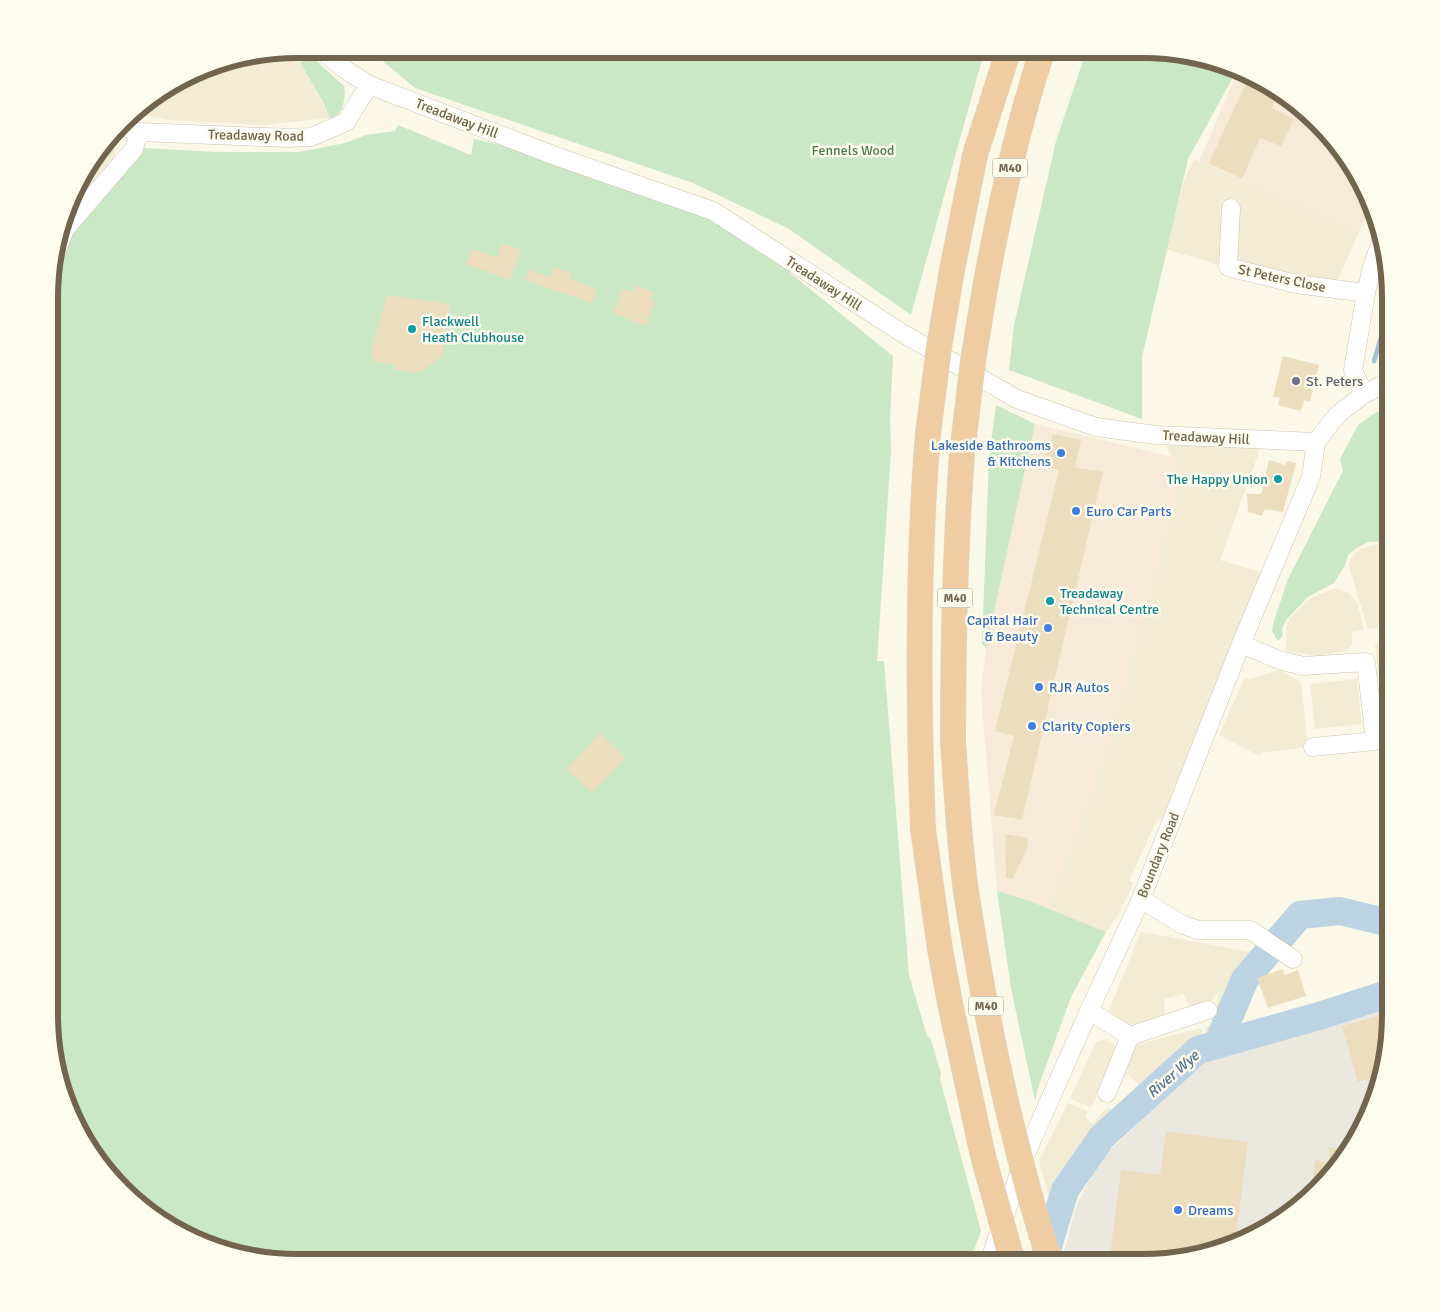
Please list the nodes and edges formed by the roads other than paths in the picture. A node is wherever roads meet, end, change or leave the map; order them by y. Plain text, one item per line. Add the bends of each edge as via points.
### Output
1 (331, 58) edge
2 (1006, 58) edge
3 (1040, 58) edge
4 (369, 85) junction
5 (128, 128) edge
6 (139, 132) junction
7 (1231, 208) dead end
8 (69, 225) edge
9 (1377, 253) edge
10 (1366, 294) junction
11 (1382, 386) edge
12 (1364, 394) junction
13 (1316, 442) junction
14 (1241, 644) junction
15 (1313, 747) dead end
16 (1141, 899) junction
17 (1294, 958) dead end
18 (1208, 1010) dead end
19 (1089, 1011) junction
20 (1130, 1036) junction
21 (1107, 1093) dead end
22 (992, 1254) edge
23 (1011, 1254) edge
24 (1047, 1254) edge

1 - 4 street, Treadaway Hill
2 - 23 highway, M40, bridge via 975,155 939,347 923,496 919,714 924,829 940,950 983,1156
3 - 24 highway, M40, bridge via 1002,200 973,361 957,522 953,662 958,813 967,897 1004,1097
4 - 6 street, Treadaway Road via 346,122 311,137
4 - 13 street, Treadaway Hill via 561,158 713,211 902,333 1017,399 1096,427 1156,435
5 - 6 street, Treadaway Road
6 - 8 street via 134,149
7 - 10 street, St Peters Close via 1228,267 1296,284
9 - 10 street
10 - 12 street via 1352,370
11 - 12 street
12 - 13 street via 1338,415
13 - 14 street, Boundary Road via 1311,476
14 - 15 street via 1303,666 1366,662 1375,741
14 - 16 street, Boundary Road
16 - 17 street via 1181,924 1198,930 1250,930
16 - 19 street, Boundary Road
18 - 20 street
19 - 20 street
19 - 22 street, Boundary Road via 1024,1158
20 - 21 street

